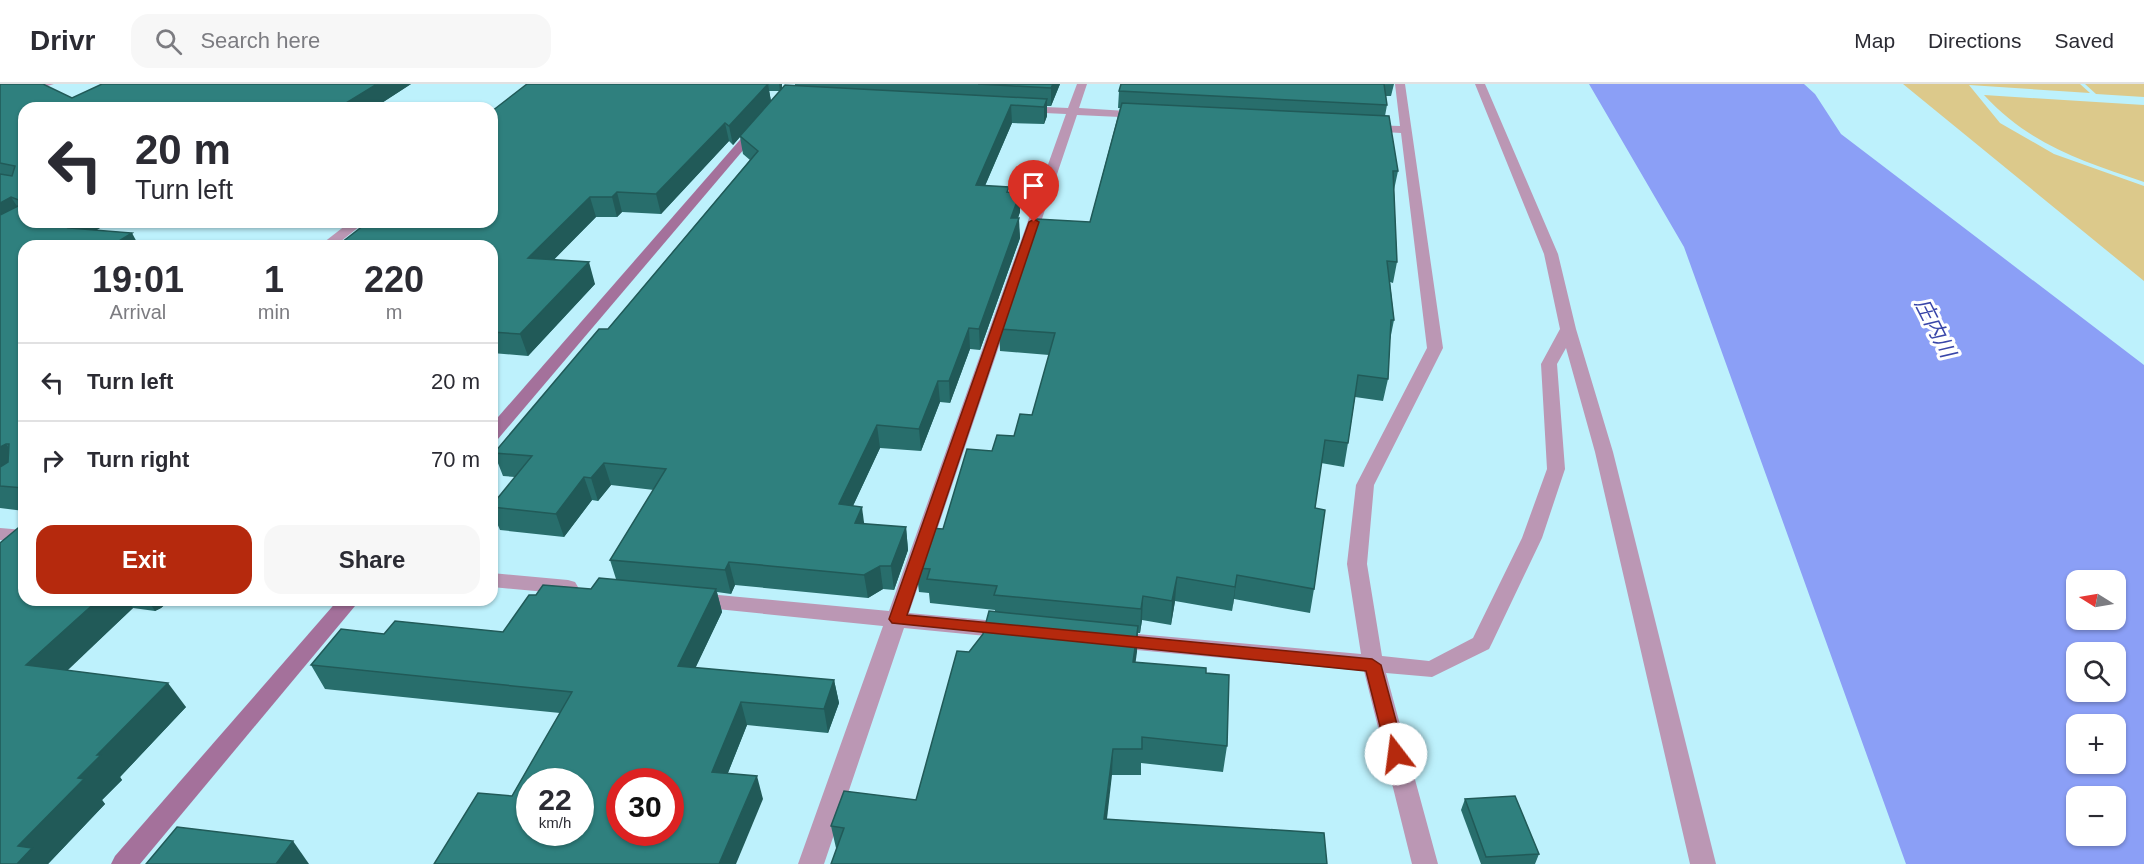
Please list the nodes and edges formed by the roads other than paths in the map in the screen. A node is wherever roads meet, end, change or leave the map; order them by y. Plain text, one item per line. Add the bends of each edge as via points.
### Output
1 (49, 84) edge
2 (1082, 84) edge
3 (1400, 84) edge
4 (1480, 84) edge
5 (0, 97) edge
6 (1015, 108) edge
7 (1072, 111) junction
8 (768, 114) edge
9 (1153, 116) edge
10 (1350, 127) edge
11 (1408, 130) junction
12 (350, 228) edge
13 (334, 240) edge
14 (1568, 329) junction
15 (498, 428) edge
16 (0, 534) edge
17 (18, 536) edge
18 (498, 581) edge
19 (587, 589) edge
20 (683, 599) edge
21 (345, 606) edge
22 (897, 619) junction
23 (1028, 632) edge
24 (1099, 639) edge
25 (1372, 665) junction
26 (124, 864) edge
27 (811, 864) edge
28 (1425, 864) edge
29 (1703, 864) edge

1 - 5 street
2 - 7 street
3 - 11 street
4 - 14 street via 1551,254
6 - 7 street
7 - 9 street
7 - 22 street
8 - 15 street
10 - 11 street
11 - 25 street via 1435,348 1365,485 1357,564
12 - 13 street
14 - 25 street via 1549,364 1556,470 1532,538 1481,643 1432,669
14 - 29 street via 1604,452
16 - 17 street
18 - 19 street
20 - 22 street
21 - 26 street
22 - 23 street
22 - 27 street
24 - 25 street
25 - 28 street

